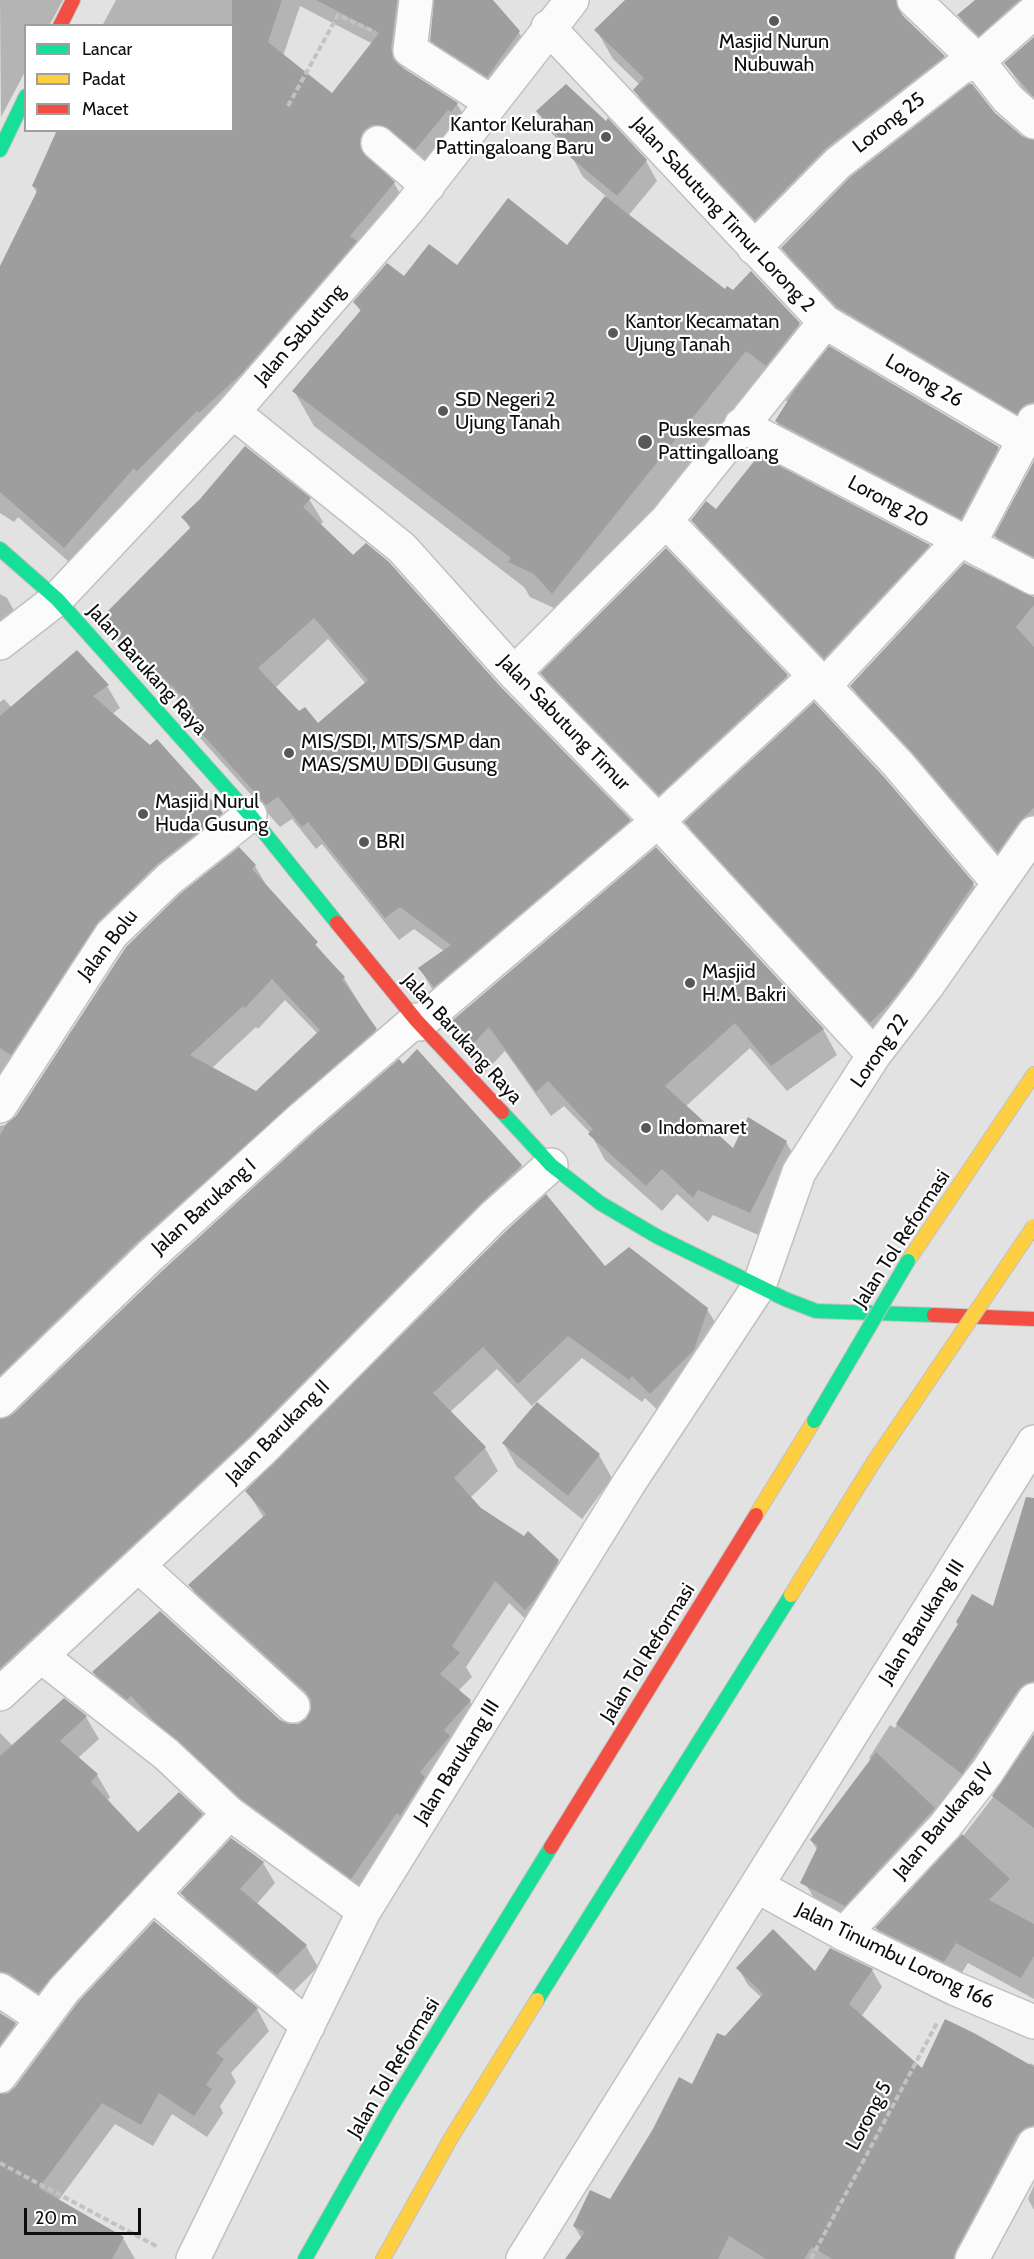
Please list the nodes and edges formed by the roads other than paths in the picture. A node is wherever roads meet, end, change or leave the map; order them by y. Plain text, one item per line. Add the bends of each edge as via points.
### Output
1 (73, 0) edge
2 (416, 0) edge
3 (572, 0) edge
4 (914, 0) edge
5 (1034, 12) edge
6 (61, 24) edge
7 (548, 27) junction
8 (978, 62) junction
9 (24, 100) edge
10 (491, 102) junction
11 (1034, 122) edge
12 (378, 142) dead end
13 (0, 150) edge
14 (428, 186) junction
15 (754, 248) junction
16 (825, 322) junction
17 (233, 412) junction
18 (741, 425) junction
19 (1028, 430) edge
20 (666, 520) junction
21 (964, 542) junction
22 (0, 549) edge
23 (1034, 578) edge
24 (57, 600) junction
25 (0, 643) edge
26 (514, 673) junction
27 (820, 681) junction
28 (250, 815) junction
29 (658, 821) junction
30 (1034, 833) edge
31 (998, 882) junction
32 (417, 1022) junction
33 (873, 1055) junction
34 (1034, 1074) edge
35 (0, 1106) edge
36 (551, 1165) junction
37 (1034, 1226) edge
38 (759, 1286) junction
39 (1034, 1319) edge
40 (0, 1401) edge
41 (1034, 1442) edge
42 (140, 1567) junction
43 (41, 1656) junction
44 (0, 1694) edge
45 (1034, 1700) edge
46 (293, 1706) dead end
47 (229, 1813) junction
48 (757, 1886) junction
49 (153, 1895) junction
50 (364, 1911) junction
51 (844, 1934) junction
52 (0, 1990) edge
53 (42, 2018) junction
54 (1034, 2022) edge
55 (308, 2026) junction
56 (0, 2076) edge
57 (1034, 2144) edge
58 (193, 2259) edge
59 (305, 2259) edge
60 (383, 2259) edge
61 (523, 2259) edge
62 (972, 2259) edge

1 - 6 main road
2 - 10 street via 411,50
3 - 7 street, Jalan Sabutung
4 - 8 street
5 - 8 street, Lorong 25
7 - 10 street, Jalan Sabutung
7 - 15 street, Jalan Sabutung Timur Lorong 2
8 - 11 street via 1008,99
8 - 15 street, Lorong 25 via 960,68 838,163
9 - 13 main road
10 - 14 street, Jalan Sabutung
12 - 14 street
14 - 17 street, Jalan Sabutung
15 - 16 street, Jalan Sabutung Timur Lorong 2
16 - 18 street, Jalan Sabutung Timur Lorong 2
16 - 19 street, Lorong 26
17 - 24 street, Jalan Sabutung
17 - 26 street, Jalan Sabutung Timur via 402,548
18 - 20 street, Jalan Sabutung Timur Lorong 2
18 - 21 street, Lorong 20
19 - 21 street, Jalan Barukang I
20 - 26 street, Jalan Sabutung Timur Lorong 2
20 - 27 street
21 - 23 street, Lorong 20
21 - 27 street, Jalan Barukang I
22 - 24 main road, Jalan Barukang Raya
24 - 25 street, Jalan Sabutung
24 - 28 main road, Jalan Barukang Raya
26 - 29 street, Jalan Sabutung Timur
27 - 29 street, Jalan Barukang I
27 - 31 street via 898,764
28 - 32 main road, Jalan Barukang Raya
28 - 35 street, Jalan Bolu via 169,879 111,935
29 - 32 street, Jalan Barukang I
29 - 33 street, Jalan Sabutung Timur
30 - 31 street, Lorong 22
31 - 33 street, Lorong 22 via 927,986
32 - 36 main road, Jalan Barukang Raya
32 - 40 street, Jalan Barukang I via 292,1127 150,1256
33 - 38 street, Lorong 22 via 799,1172
34 - 59 main road, Jalan Tol Reformasi, bridge via 908,1261 814,1421 390,2109
36 - 38 main road, Jalan Barukang Raya via 600,1203 658,1237
36 - 42 street, Jalan Barukang II via 493,1217
37 - 60 main road, bridge via 873,1463 451,2138
38 - 39 main road, Jalan Barukang Raya via 816,1311
38 - 50 street, Jalan Barukang III via 629,1483
41 - 48 street, Jalan Barukang III
42 - 43 street, Jalan Barukang II
42 - 46 street
43 - 44 street, Jalan Barukang II
43 - 47 street via 166,1754
45 - 51 street, Jalan Barukang IV via 987,1772 945,1826
47 - 49 street
47 - 50 street
48 - 51 street, Jalan Tinumbu Lorong 166
48 - 61 street, Jalan Barukang III
49 - 53 street
49 - 55 street
50 - 55 street, Jalan Barukang III
51 - 54 street, Jalan Tinumbu Lorong 166
52 - 53 street
53 - 56 street
55 - 58 street, Jalan Barukang III
57 - 62 street

